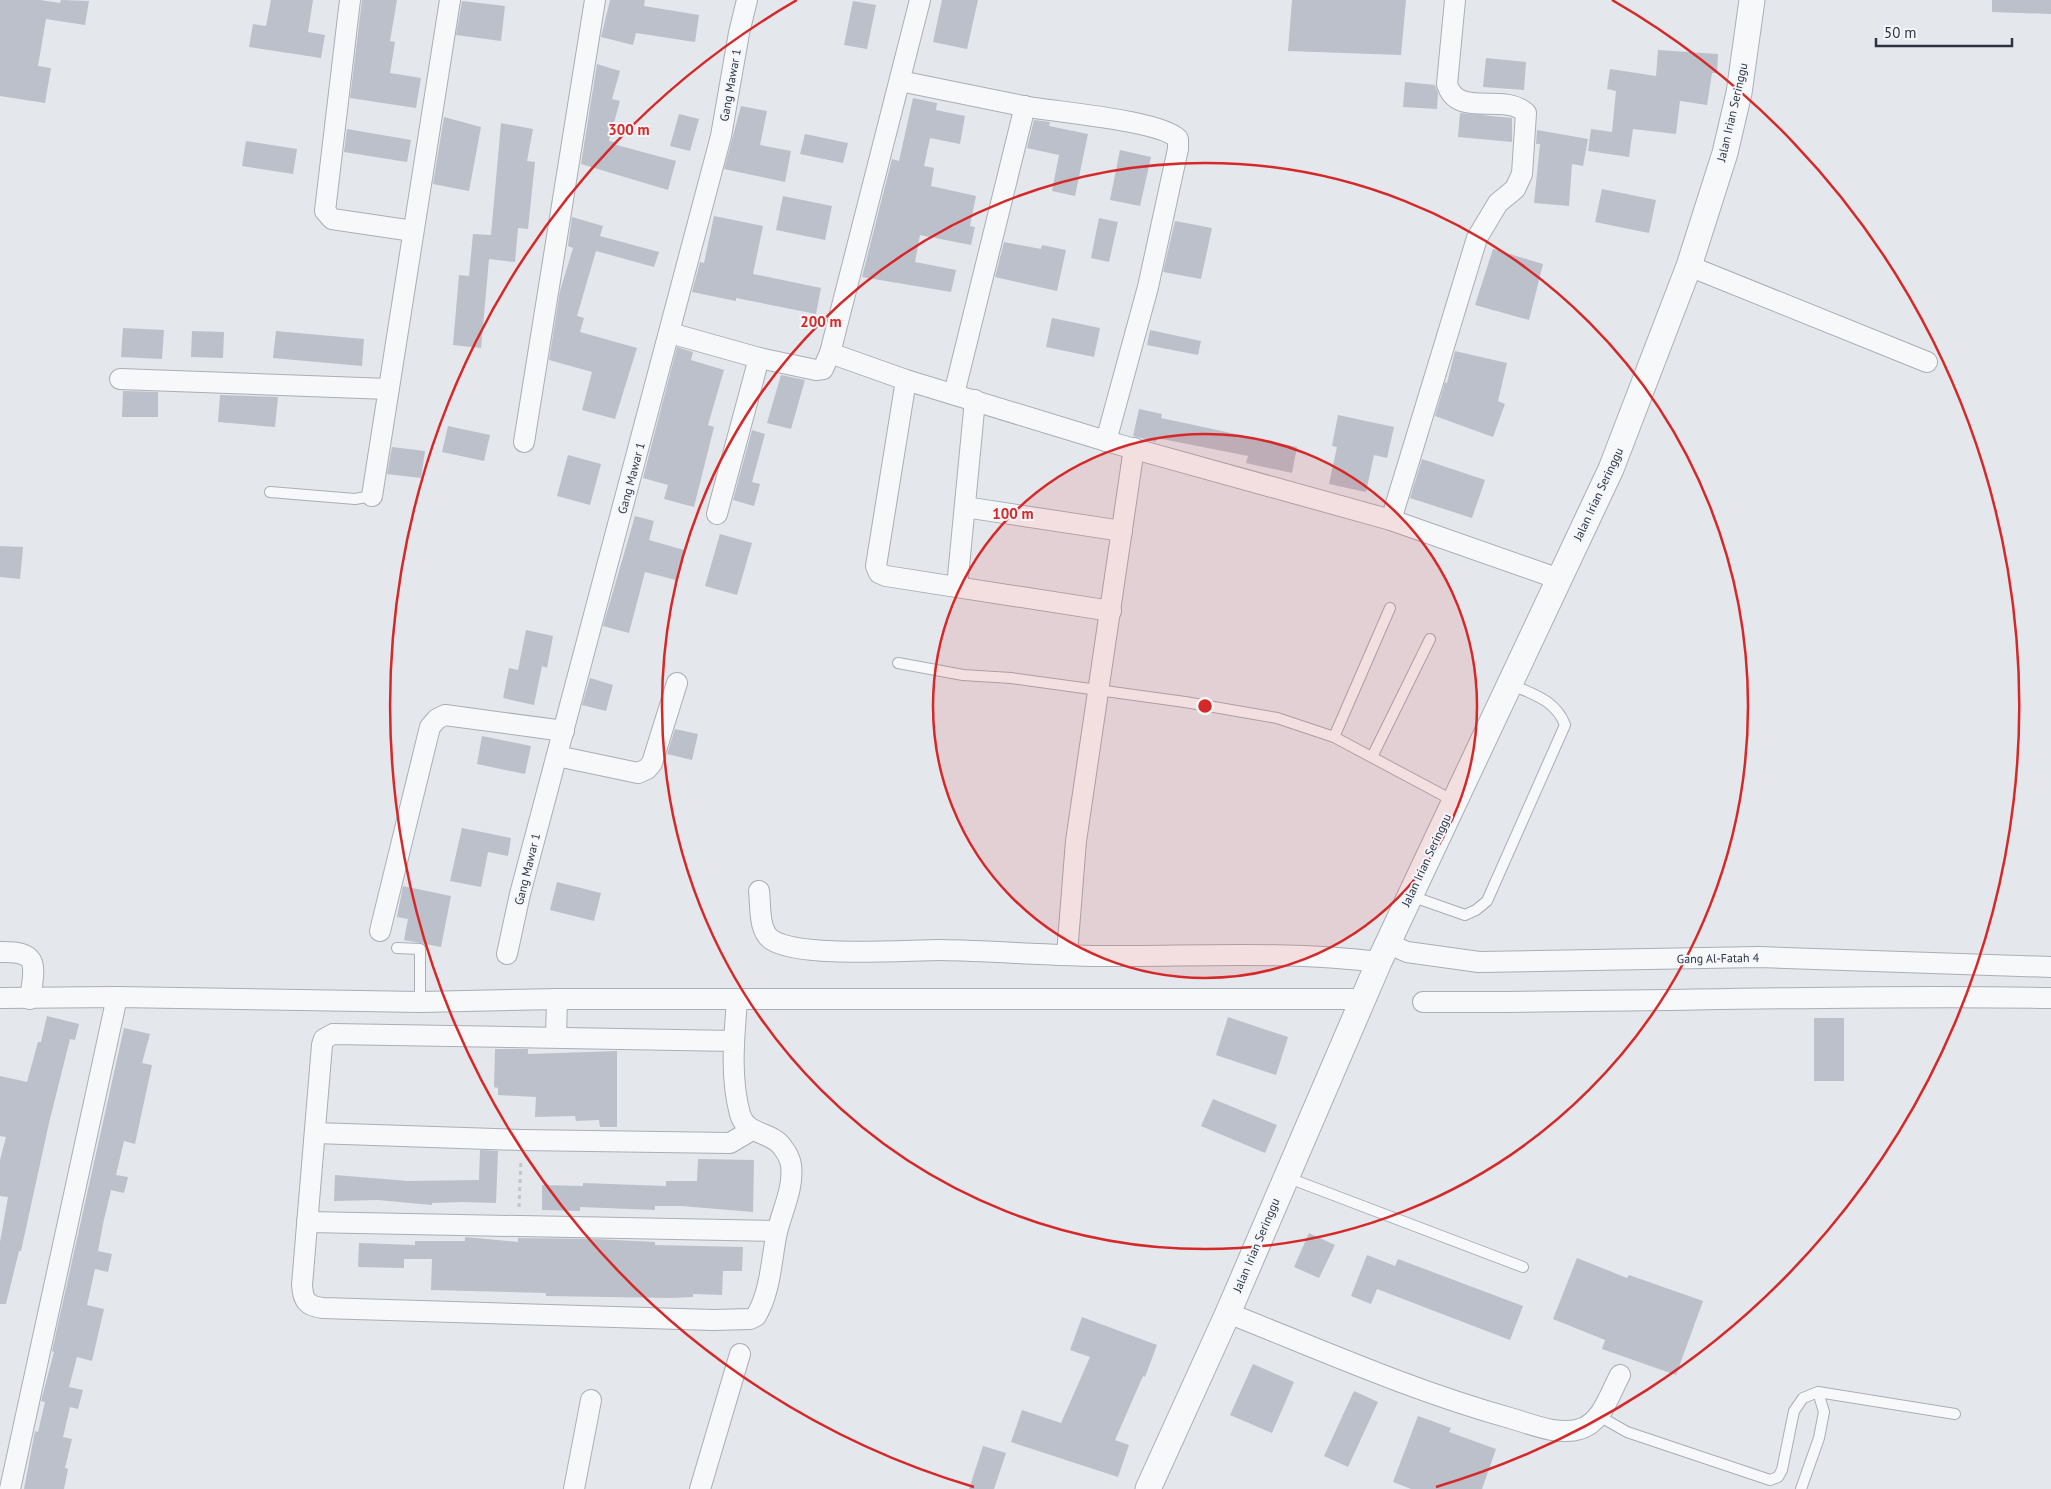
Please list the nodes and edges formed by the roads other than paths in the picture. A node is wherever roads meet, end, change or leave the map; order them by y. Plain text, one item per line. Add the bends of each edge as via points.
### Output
1 (350, 0) edge
2 (450, 0) edge
3 (595, 0) edge
4 (747, 0) edge
5 (920, 0) edge
6 (1455, 0) edge
7 (1752, 0) edge
8 (900, 81) junction
9 (1024, 106) junction
10 (414, 231) junction
11 (1689, 266) junction
12 (670, 333) junction
13 (830, 353) junction
14 (759, 358) junction
15 (1927, 362) dead end
16 (120, 379) dead end
17 (906, 380) junction
18 (388, 389) junction
19 (954, 394) junction
20 (975, 400) junction
21 (1106, 440) junction
22 (524, 442) dead end
23 (1134, 448) junction
24 (270, 492) dead end
25 (372, 496) joint
26 (965, 506) junction
27 (717, 514) dead end
28 (1391, 520) junction
29 (1122, 531) junction
30 (1558, 579) junction
31 (957, 587) junction
32 (1390, 608) dead end
33 (1111, 611) junction
34 (1430, 639) dead end
35 (898, 663) dead end
36 (677, 683) dead end
37 (1509, 684) junction
38 (1098, 691) junction
39 (564, 731) junction
40 (1334, 737) junction
41 (557, 756) junction
42 (1372, 757) junction
43 (1454, 801) junction
44 (759, 891) dead end
45 (1410, 896) junction
46 (380, 931) dead end
47 (397, 948) dead end
48 (0, 952) edge
49 (507, 954) dead end
50 (1067, 954) junction
51 (2051, 967) edge
52 (1375, 970) junction
53 (31, 995) junction
54 (420, 996) junction
55 (117, 997) junction
56 (0, 998) edge
57 (2051, 998) edge
58 (557, 999) junction
59 (737, 1001) junction
60 (1423, 1002) dead end
61 (556, 1037) junction
62 (734, 1041) junction
63 (752, 1130) junction
64 (315, 1133) junction
65 (1285, 1177) junction
66 (307, 1222) junction
67 (777, 1232) junction
68 (1523, 1267) dead end
69 (1228, 1314) junction
70 (740, 1354) dead end
71 (1620, 1375) dead end
72 (1818, 1392) junction
73 (591, 1400) dead end
74 (1955, 1414) dead end
75 (1599, 1416) junction
76 (10, 1489) edge
77 (574, 1489) edge
78 (700, 1489) edge
79 (1148, 1489) edge
80 (1802, 1489) edge

1 - 10 street via 325,211 332,219
2 - 10 street
3 - 22 street
4 - 12 street, Gang Mawar 1 via 721,136
5 - 8 street
6 - 28 street via 1447,84 1449,92 1461,102 1510,106 1526,114 1522,174 1515,189 1498,203 1477,238
7 - 11 street, Jalan Irian Seringgu via 1737,102 1725,153
8 - 9 street
8 - 13 street
9 - 19 street
9 - 21 street via 1134,123 1168,131 1178,139 1159,241
10 - 18 street
11 - 15 street
11 - 30 street, Jalan Irian Seringgu via 1612,469
12 - 14 street
12 - 39 street, Gang Mawar 1
13 - 14 street via 822,369 816,370
13 - 17 street
14 - 27 street
16 - 18 street
17 - 19 street
17 - 31 street via 876,566 879,573 886,576
18 - 25 street
19 - 20 street
20 - 21 street
20 - 26 street
21 - 23 street
23 - 28 street
23 - 29 street
24 - 25 lane via 355,500
26 - 29 street
26 - 31 street
28 - 30 street
29 - 33 street
30 - 37 street, Jalan Irian Seringgu
31 - 33 street
32 - 40 lane
33 - 38 street
34 - 42 lane
35 - 38 lane via 963,675 1011,678
36 - 41 street via 652,763 647,769 638,774
37 - 43 street, Jalan Irian Seringgu
37 - 45 lane via 1551,703 1561,714 1565,725 1487,901 1465,915
38 - 40 lane via 1277,718
38 - 50 street via 1076,841
39 - 41 street, Gang Mawar 1
39 - 46 street via 446,715 437,718 430,727
40 - 42 lane
41 - 49 street, Gang Mawar 1
42 - 43 lane
43 - 45 street, Jalan Irian Seringgu
44 - 50 street via 764,932 786,946 812,951 942,950
45 - 52 street, Jalan Irian Seringgu
47 - 54 lane via 420,949
48 - 53 street via 24,953 33,962
50 - 52 street via 1244,954
51 - 52 street, Gang Al-Fatah 4 via 1759,957 1479,962 1407,952
52 - 59 street
52 - 65 street, Jalan Irian Seringgu
53 - 55 street
53 - 56 street
54 - 55 street
54 - 58 street
55 - 76 street
57 - 60 street via 1955,996 1570,1003
58 - 59 street
58 - 61 street
59 - 62 street
61 - 62 street
61 - 64 street via 333,1034 324,1039 322,1045
62 - 63 street via 732,1055 740,1116
63 - 64 street via 730,1143
63 - 67 street via 782,1145 791,1166 787,1199
64 - 66 street
65 - 68 lane
65 - 69 street, Jalan Irian Seringgu
66 - 67 street
66 - 67 street via 302,1285 305,1302 310,1306 713,1320 756,1316 767,1290
69 - 75 street via 1450,1401 1545,1428 1580,1429
69 - 79 street, Jalan Irian Seringgu
70 - 78 street
71 - 75 street
72 - 74 lane
72 - 75 lane via 1803,1398 1794,1411 1782,1470 1778,1477 1770,1480 1627,1432
72 - 80 lane via 1824,1412
73 - 77 street

